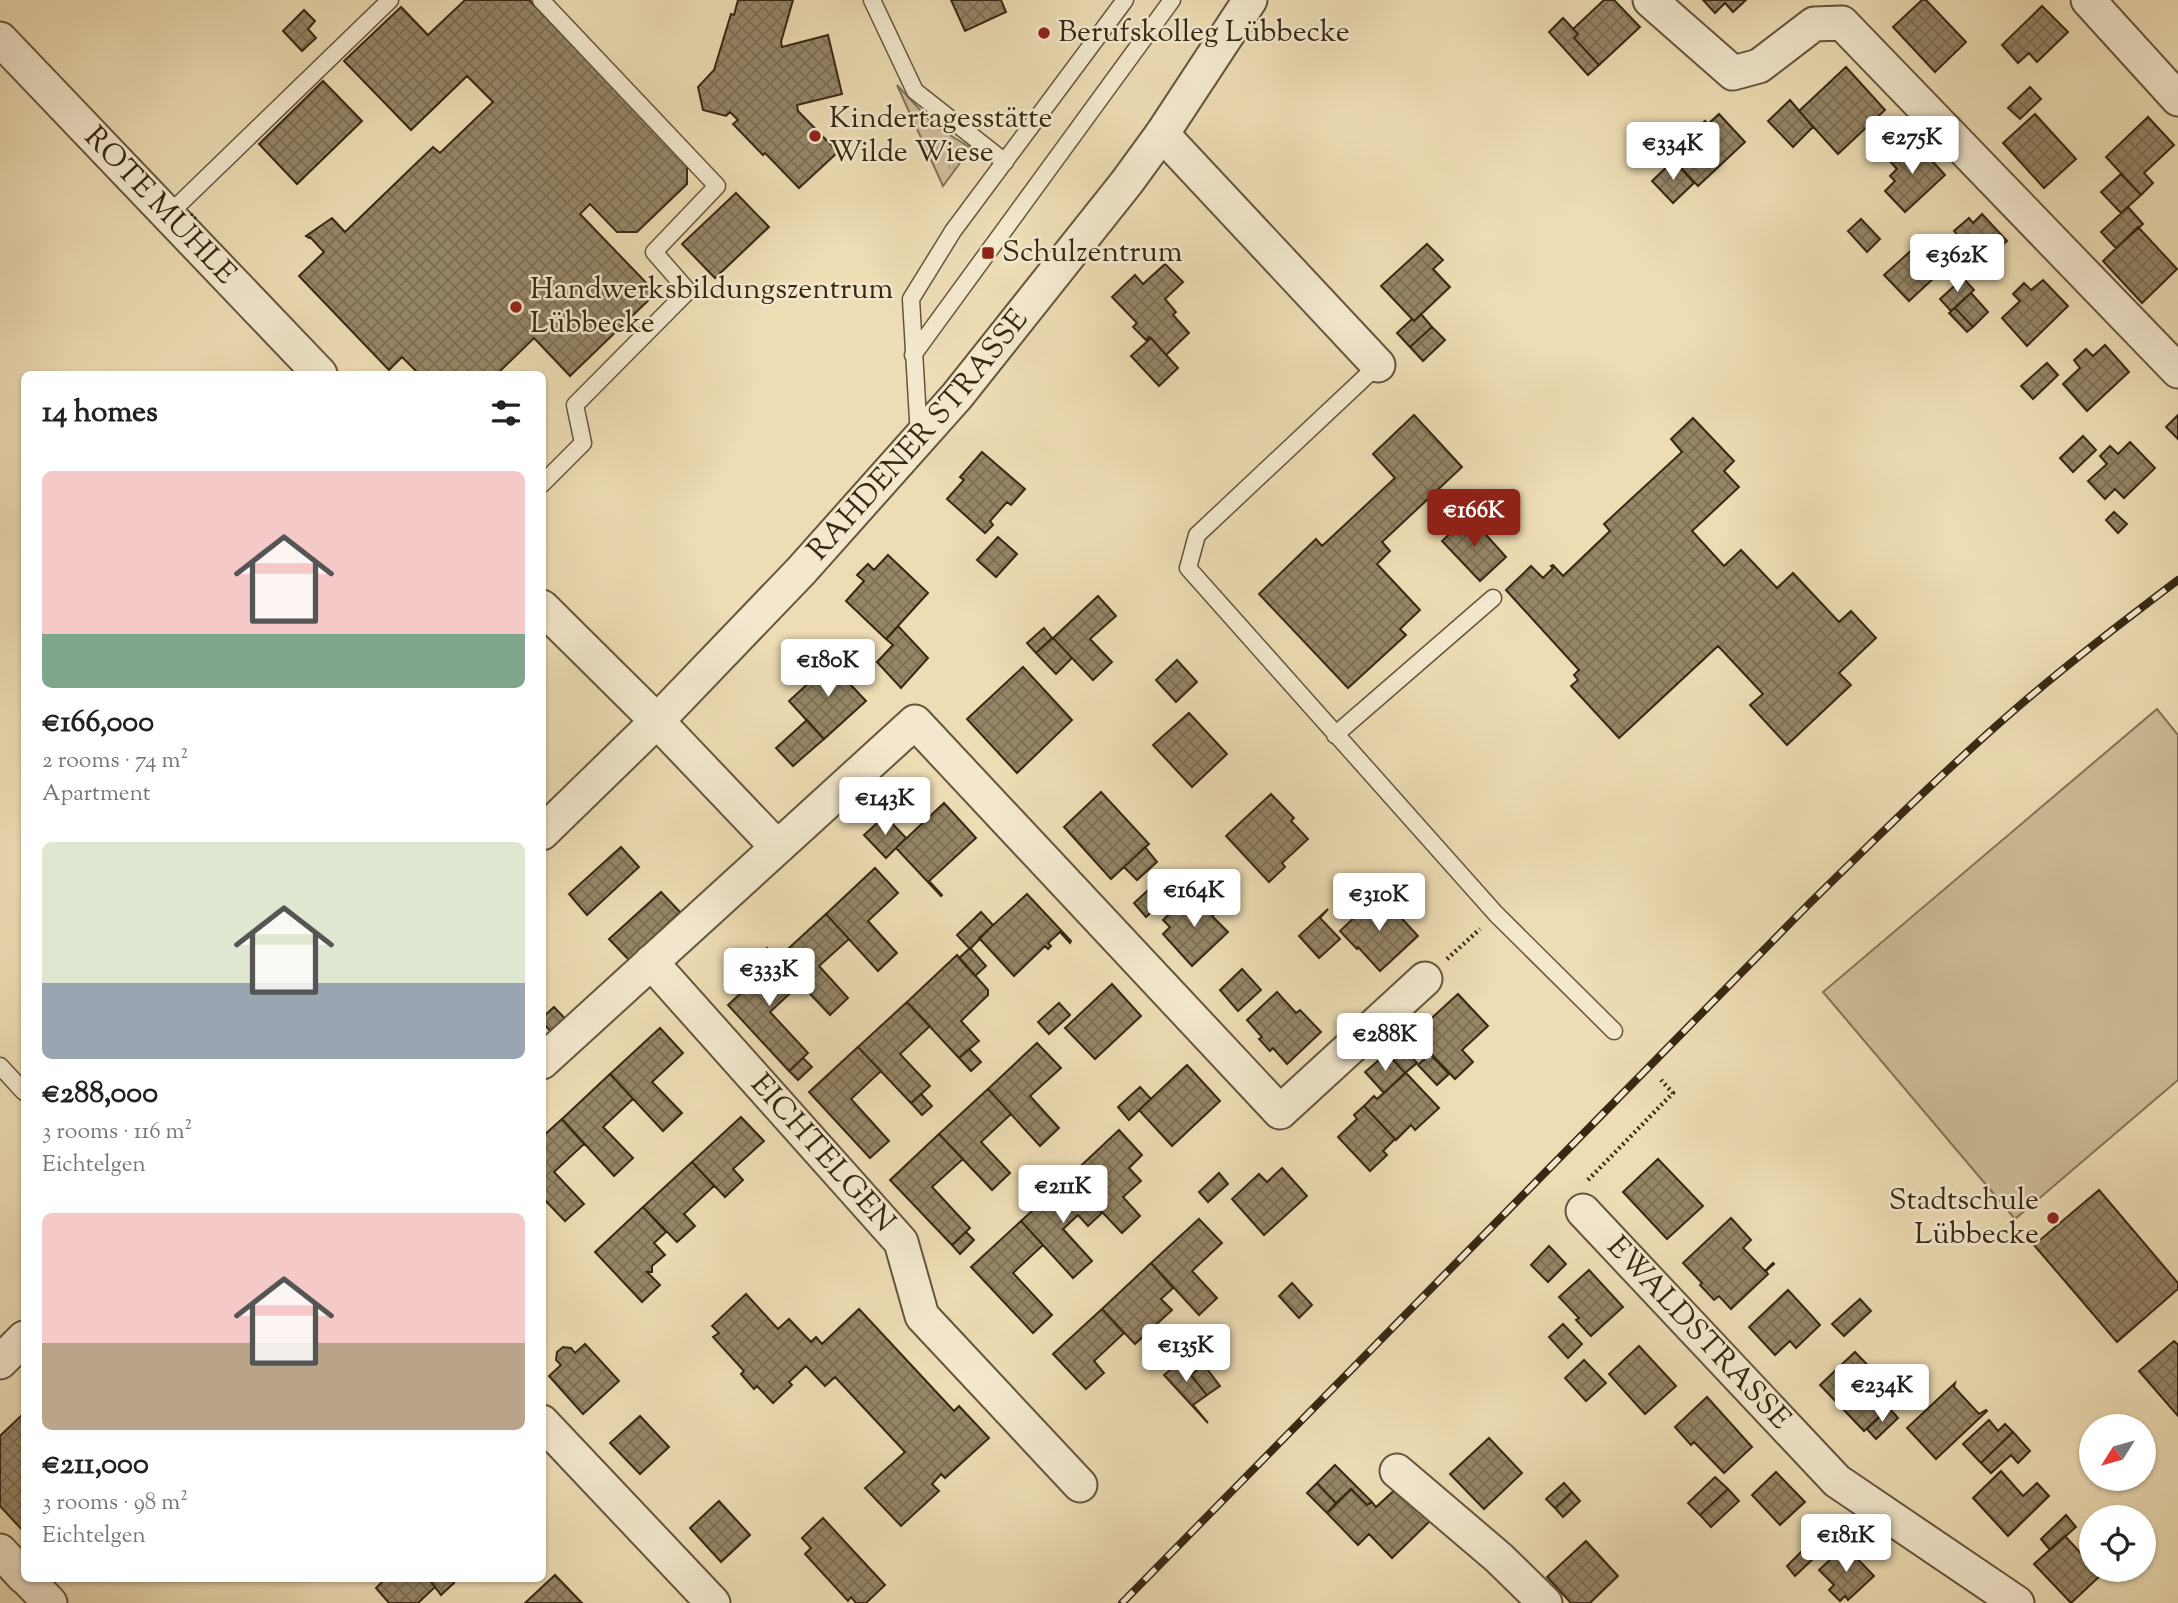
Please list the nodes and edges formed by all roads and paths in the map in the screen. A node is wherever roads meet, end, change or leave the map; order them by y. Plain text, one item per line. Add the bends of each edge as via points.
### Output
1 (390, 0) edge
2 (541, 0) edge
3 (872, 0) edge
4 (1125, 0) edge
5 (1172, 0) edge
6 (1250, 0) edge
7 (1650, 0) edge
8 (2088, 0) edge
9 (0, 39) edge
10 (2178, 99) edge
11 (1162, 134) junction
12 (1005, 162) junction
13 (169, 214) junction
14 (913, 355) junction
15 (1378, 365) joint
16 (317, 371) edge
17 (2178, 371) edge
18 (920, 440) junction
19 (546, 481) edge
20 (1493, 598) dead end
21 (546, 611) edge
22 (657, 721) junction
23 (1335, 735) junction
24 (546, 829) edge
25 (777, 847) junction
26 (1496, 914) junction
27 (651, 962) junction
28 (1425, 979) joint
29 (1614, 1031) dead end
30 (546, 1058) edge
31 (0, 1066) edge
32 (1661, 1080) dead end
33 (21, 1089) edge
34 (1583, 1211) joint
35 (21, 1341) edge
36 (0, 1362) edge
37 (546, 1427) edge
38 (1397, 1471) dead end
39 (1080, 1485) dead end
40 (0, 1551) edge
41 (21, 1574) edge
42 (29, 1582) edge
43 (694, 1596) edge
44 (50, 1603) edge
45 (1545, 1603) edge
46 (2017, 1603) edge

1 - 13 lane
2 - 19 lane via 717,186 654,251 688,291 575,405 583,443
3 - 12 lane via 915,90
4 - 12 lane
5 - 14 lane
6 - 11 street, RAHDENER STRASSE
7 - 17 street via 1733,73 1759,66 1814,24 1842,23
8 - 10 street
9 - 13 street, ROTE MÜHLE
11 - 15 street
11 - 18 street, RAHDENER STRASSE
12 - 14 lane via 953,231 911,299
13 - 16 street, ROTE MÜHLE
14 - 18 lane
15 - 23 lane via 1197,535 1188,568
18 - 22 street, RAHDENER STRASSE
20 - 23 lane
21 - 22 street
22 - 24 street, RAHDENER STRASSE
22 - 25 street
23 - 26 lane
25 - 27 street
25 - 28 street via 915,722 1280,1112
26 - 28 path
26 - 29 lane
27 - 30 street
27 - 39 street, EICHTELGEN via 901,1242 922,1316
31 - 33 lane
32 - 34 path via 1673,1093 1576,1193
34 - 46 street, EWALDSTRASSE via 1837,1481
35 - 36 street
37 - 43 street
38 - 45 street
40 - 41 street
42 - 44 street

